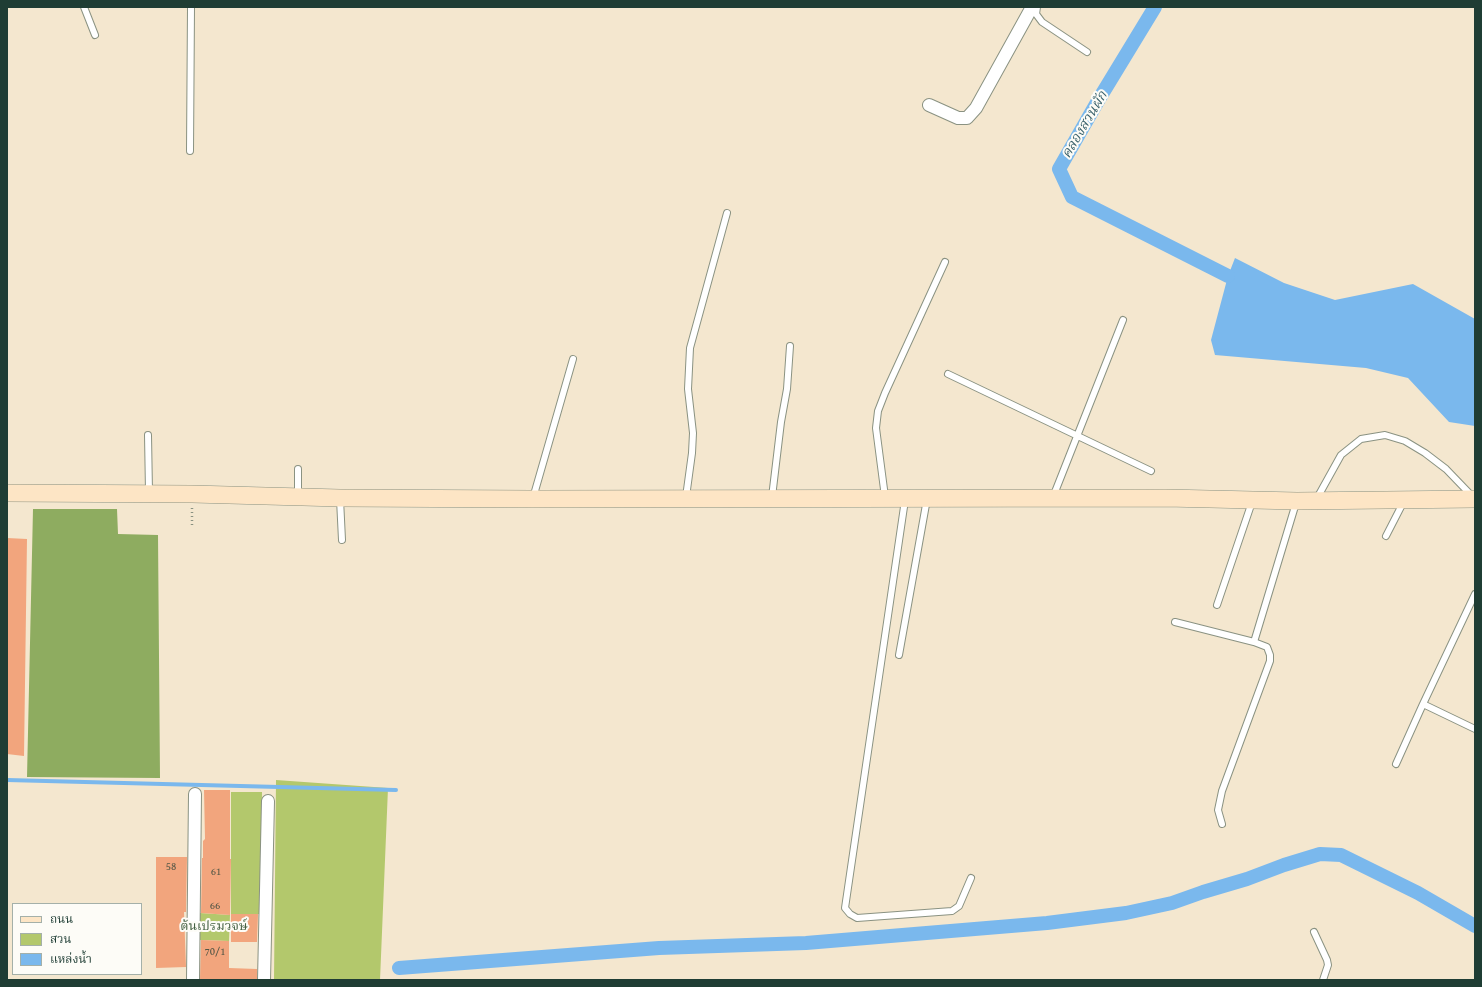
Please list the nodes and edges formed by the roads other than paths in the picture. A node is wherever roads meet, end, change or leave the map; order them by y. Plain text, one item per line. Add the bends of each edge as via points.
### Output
1 (84, 7) edge
2 (190, 7) edge
3 (1032, 7) edge
4 (1037, 7) edge
5 (95, 35) dead end
6 (1087, 52) dead end
7 (929, 105) dead end
8 (190, 151) dead end
9 (728, 213) dead end
10 (945, 262) dead end
11 (1123, 320) dead end
12 (790, 346) dead end
13 (573, 360) dead end
14 (948, 374) dead end
15 (148, 435) dead end
16 (1077, 436) junction
17 (298, 469) dead end
18 (1151, 471) dead end
19 (7, 494) edge
20 (150, 494) junction
21 (298, 496) junction
22 (340, 498) junction
23 (686, 498) junction
24 (772, 498) junction
25 (885, 498) junction
26 (906, 498) junction
27 (1052, 498) junction
28 (532, 499) junction
29 (927, 499) junction
30 (1475, 499) edge
31 (1252, 500) junction
32 (1405, 500) junction
33 (1297, 501) junction
34 (1316, 501) junction
35 (1386, 536) dead end
36 (342, 540) dead end
37 (1475, 594) edge
38 (1217, 605) dead end
39 (1176, 622) dead end
40 (1254, 642) junction
41 (899, 655) dead end
42 (1423, 704) junction
43 (1475, 729) edge
44 (1396, 764) dead end
45 (195, 794) dead end
46 (268, 801) dead end
47 (1222, 824) dead end
48 (971, 878) dead end
49 (1314, 932) dead end
50 (193, 980) edge
51 (264, 980) edge
52 (1323, 980) edge

1 - 5 lane
2 - 8 lane
3 - 7 street via 976,108 967,118 958,118
4 - 6 lane via 1036,14 1042,22
9 - 23 lane via 690,348 688,389 693,433
10 - 25 lane via 878,411 876,428
11 - 16 lane
12 - 24 lane via 787,389
13 - 28 lane
14 - 16 lane
15 - 20 lane
16 - 18 lane
16 - 27 lane
17 - 21 lane
19 - 20 street
20 - 21 street
21 - 22 street
22 - 28 street
22 - 36 lane
23 - 24 street
23 - 28 street
24 - 25 street
25 - 26 street
26 - 29 street
26 - 48 lane via 845,908 857,918 952,911 959,906
27 - 29 street
27 - 31 street
29 - 41 lane
30 - 32 street
30 - 34 lane via 1446,469 1425,453 1405,441 1385,435 1361,439 1341,455
31 - 33 street
31 - 38 lane
32 - 34 street
32 - 35 lane
33 - 34 street
33 - 40 lane
37 - 42 lane
39 - 40 lane
40 - 47 lane via 1266,647 1270,662 1222,791 1218,810
42 - 43 lane
42 - 44 lane
45 - 50 street
46 - 51 street
49 - 52 lane via 1328,965

